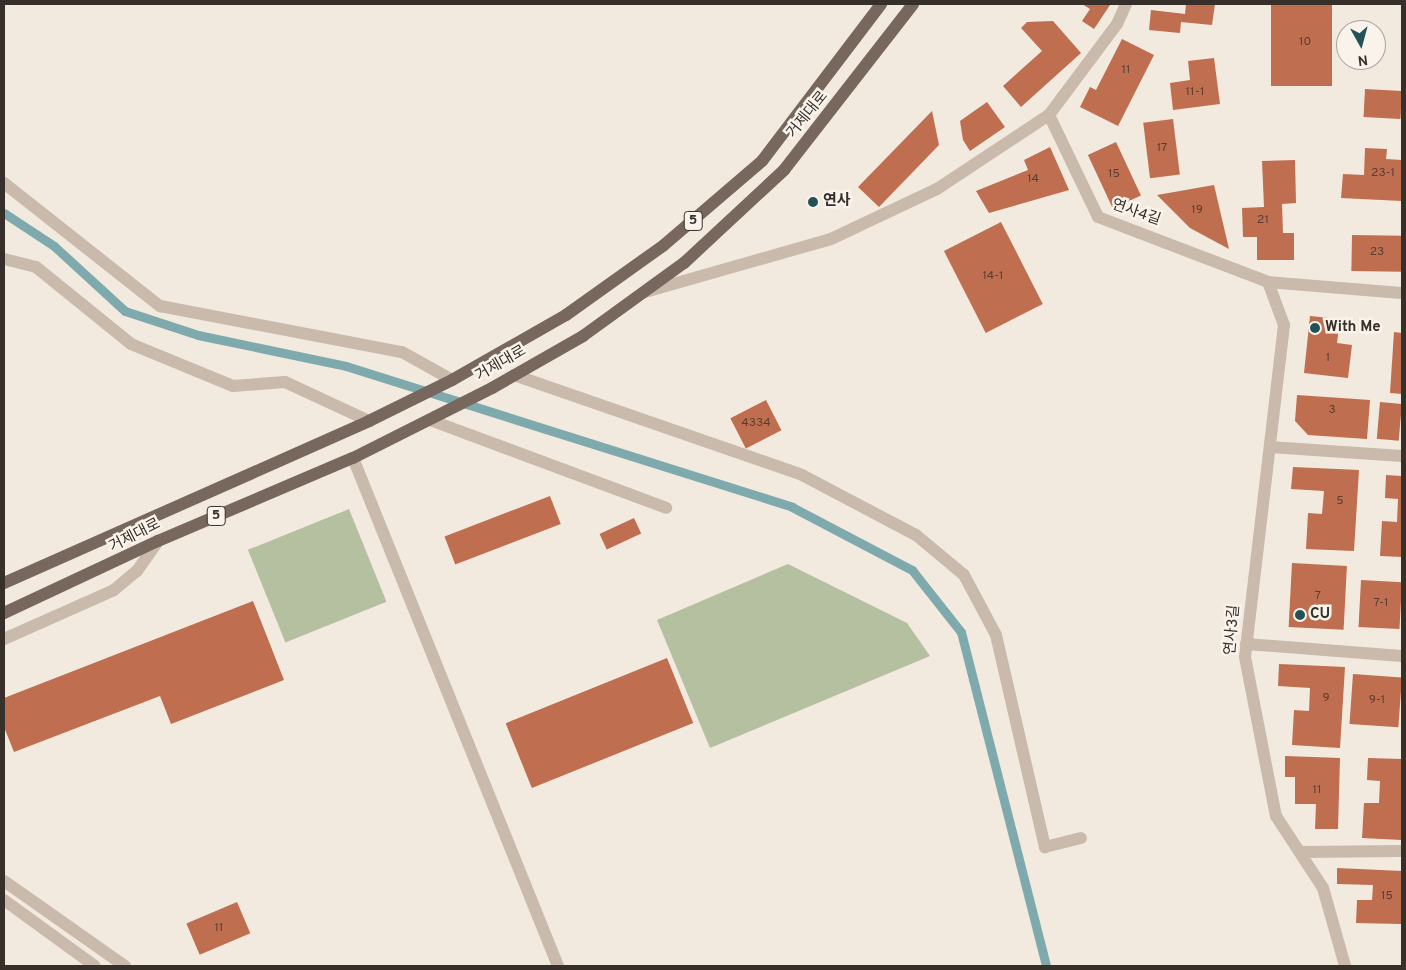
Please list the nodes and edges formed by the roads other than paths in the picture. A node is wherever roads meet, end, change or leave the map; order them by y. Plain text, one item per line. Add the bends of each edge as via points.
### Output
1 (881, 4) edge
2 (913, 4) edge
3 (1126, 4) edge
4 (1049, 115) junction
5 (4, 183) edge
6 (4, 259) edge
7 (1268, 282) junction
8 (645, 292) junction
9 (1402, 293) edge
10 (514, 375) junction
11 (452, 380) junction
12 (430, 420) junction
13 (369, 421) junction
14 (1270, 447) junction
15 (1402, 456) edge
16 (353, 458) junction
17 (666, 508) dead end
18 (158, 541) junction
19 (4, 583) edge
20 (4, 613) edge
21 (4, 639) edge
22 (1246, 644) junction
23 (1402, 656) edge
24 (1081, 838) dead end
25 (1402, 851) edge
26 (1300, 852) junction
27 (4, 881) edge
28 (4, 900) edge
29 (95, 966) edge
30 (125, 966) edge
31 (558, 966) edge
32 (1345, 966) edge

1 - 11 main road, 거제대로 / 5 via 762,161 657,251 566,315
2 - 8 main road, 거제대로 / 5 via 784,170 684,263
3 - 4 street via 1117,24
4 - 7 street, 연사4길 via 1098,217
4 - 8 street via 937,189 831,239
5 - 11 street via 160,306 402,352
6 - 13 street via 36,267 132,344 233,386 285,382
7 - 9 street, 연사4길
7 - 14 street, 연사3길 via 1284,325
8 - 10 main road, 거제대로 / 5 via 583,336
10 - 12 main road, 거제대로 / 5
10 - 24 street via 802,475 916,535 964,575 996,635 1044,847
11 - 13 main road, 거제대로 / 5
12 - 16 main road, 거제대로 / 5
12 - 17 street
13 - 19 main road, 거제대로 / 5
14 - 15 street
14 - 22 street, 연사3길
16 - 18 main road, 거제대로 / 5
16 - 31 street
18 - 20 main road, 거제대로 / 5
18 - 21 street via 137,571 114,590
22 - 23 street
22 - 26 street, 연사3길 via 1276,816
25 - 26 street
26 - 32 street, 연사3길 via 1323,888
27 - 30 street
28 - 29 street

